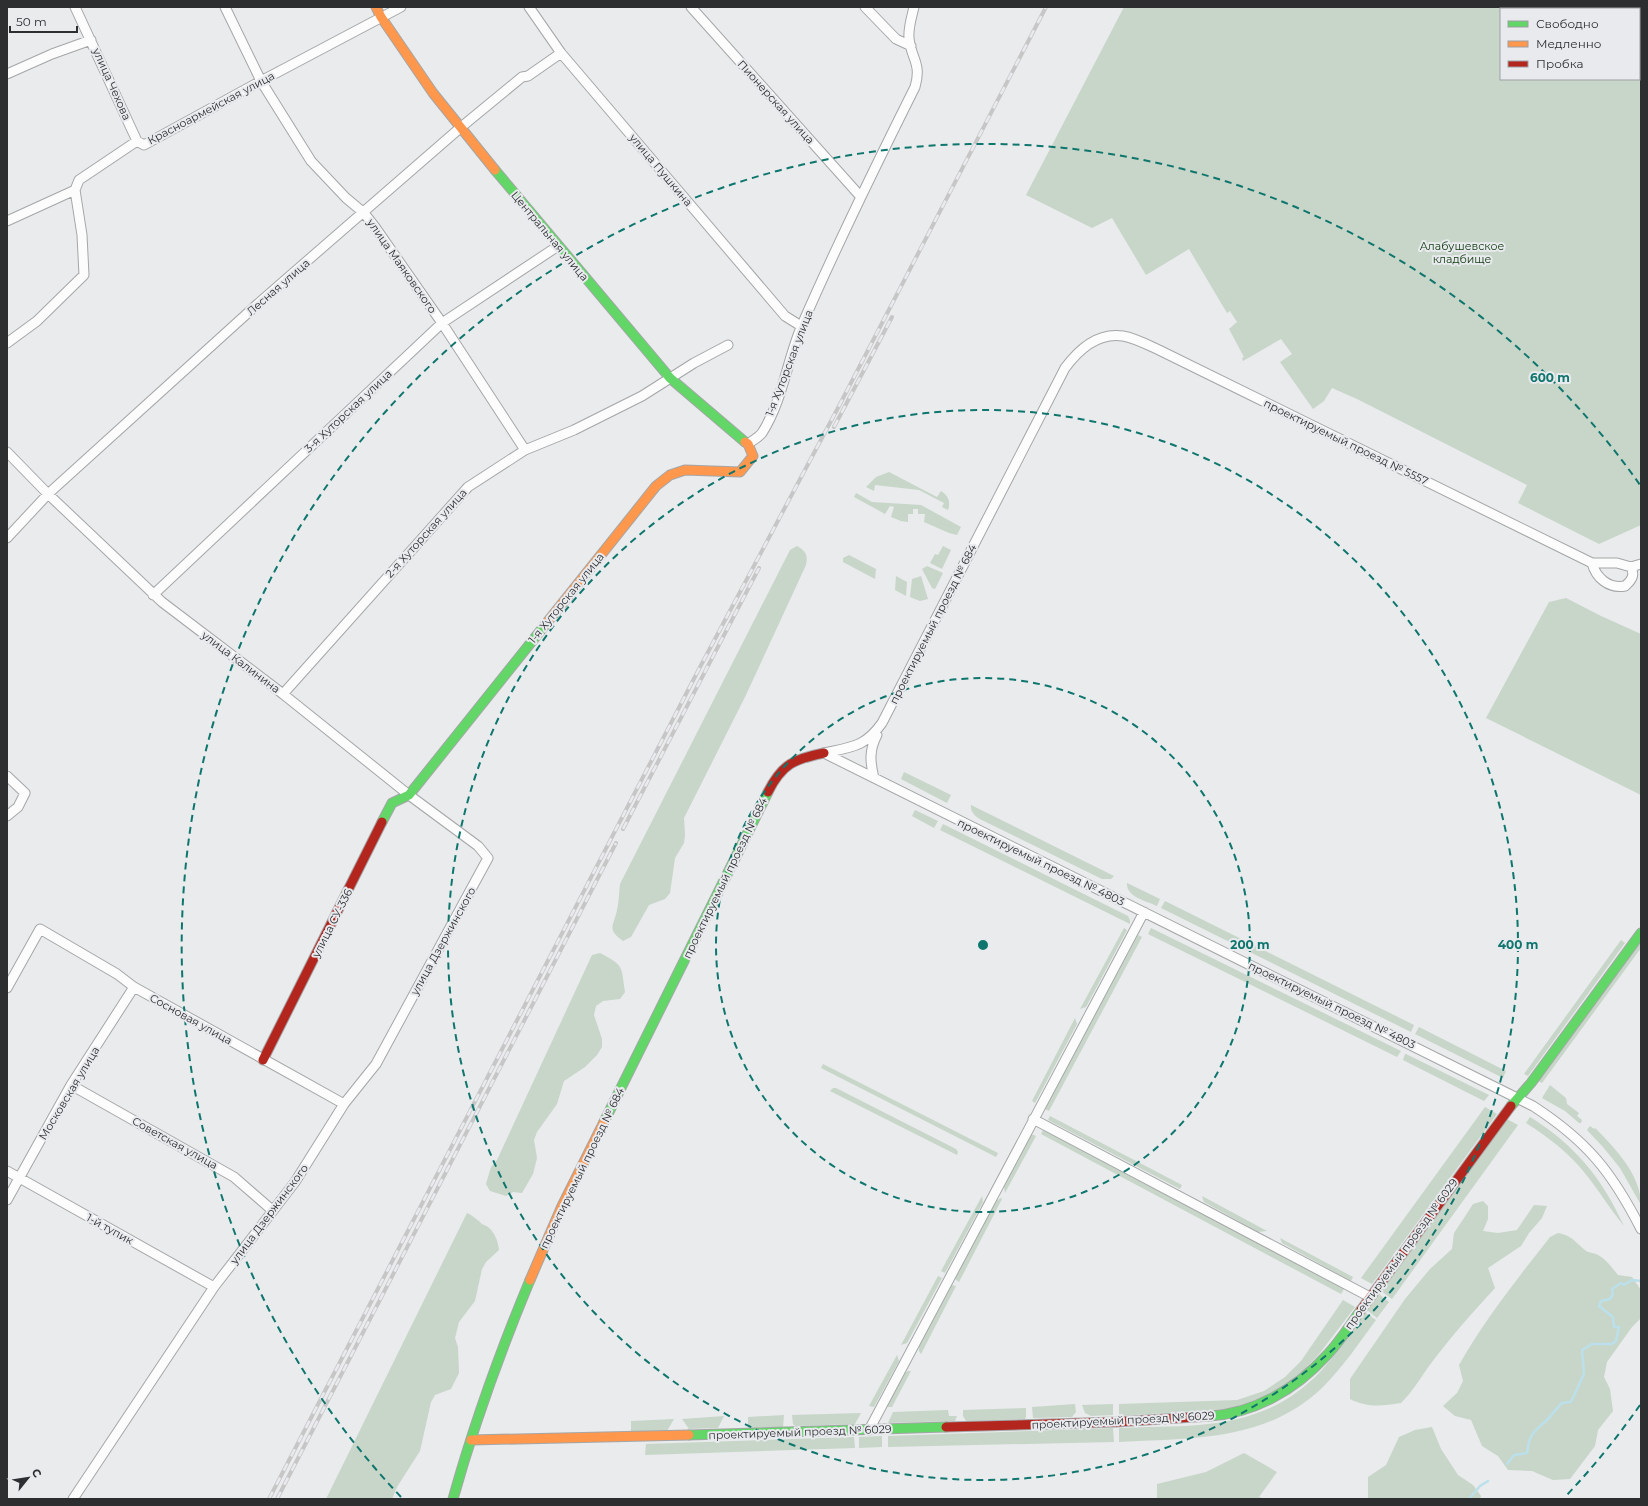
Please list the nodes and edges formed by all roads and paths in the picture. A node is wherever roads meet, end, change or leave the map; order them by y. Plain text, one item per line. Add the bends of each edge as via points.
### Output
1 (75, 7) edge
2 (225, 7) edge
3 (376, 7) edge
4 (401, 7) edge
5 (529, 7) edge
6 (691, 7) edge
7 (866, 7) edge
8 (914, 7) edge
9 (382, 17) junction
10 (91, 40) junction
11 (911, 46) junction
12 (561, 52) junction
13 (7, 74) edge
14 (261, 81) junction
15 (460, 128) junction
16 (137, 141) junction
17 (75, 190) junction
18 (861, 197) junction
19 (364, 213) junction
20 (7, 221) edge
21 (558, 246) junction
22 (442, 322) junction
23 (801, 326) junction
24 (1097, 339) joint
25 (7, 343) edge
26 (728, 345) dead end
27 (670, 378) junction
28 (748, 444) junction
29 (524, 450) junction
30 (7, 452) edge
31 (48, 494) junction
32 (7, 538) edge
33 (1592, 563) junction
34 (1641, 564) edge
35 (1631, 567) junction
36 (153, 595) junction
37 (283, 694) junction
38 (882, 723) junction
39 (824, 753) junction
40 (7, 776) edge
41 (874, 778) junction
42 (409, 795) junction
43 (7, 816) edge
44 (488, 858) joint
45 (1144, 912) junction
46 (1641, 933) edge
47 (134, 987) junction
48 (7, 988) edge
49 (263, 1060) junction
50 (71, 1085) junction
51 (1518, 1098) junction
52 (344, 1104) junction
53 (1034, 1119) junction
54 (7, 1171) edge
55 (19, 1177) junction
56 (7, 1200) edge
57 (272, 1210) junction
58 (1640, 1227) edge
59 (214, 1287) junction
60 (1370, 1297) junction
61 (869, 1430) junction
62 (471, 1440) junction
63 (73, 1499) edge
64 (453, 1499) edge

1 - 10 street, улица Чехова
2 - 14 street, улица Маяковского
3 - 9 street, Центральная улица
4 - 9 street, Красноармейская улица
5 - 12 street, улица Пушкина
6 - 18 street, Пионерская улица
7 - 11 street via 896,39
8 - 11 street, 1-я Хуторская улица via 909,38
9 - 14 street, Красноармейская улица
9 - 15 street, Центральная улица
10 - 13 street
10 - 16 street, улица Чехова
11 - 18 street, 1-я Хуторская улица via 918,67 916,87
12 - 15 street, Лесная улица via 528,76 522,77
12 - 23 street, улица Пушкина via 786,316
14 - 16 street, Красноармейская улица via 144,145
14 - 19 street, улица Маяковского via 311,161
15 - 19 street, Лесная улица
15 - 21 street, Центральная улица
16 - 17 street, Красноармейская улица via 79,180
17 - 20 street, Красноармейская улица
17 - 25 street via 82,234 84,275 37,321
18 - 23 street, 1-я Хуторская улица
19 - 22 street, улица Маяковского
19 - 31 street, Лесная улица via 261,301
21 - 22 street, 3-я Хуторская улица
21 - 27 street, Центральная улица
22 - 29 street, улица Маяковского
22 - 36 street, 3-я Хуторская улица
23 - 28 street, 1-я Хуторская улица via 779,396 761,434
24 - 33 street, проектируемый проезд № 5557 via 1123,336 1159,350
24 - 38 street, проектируемый проезд № 684 via 1079,350 1065,368
26 - 27 street, 2-я Хуторская улица
27 - 28 street, Центральная улица
27 - 29 street, 2-я Хуторская улица via 574,430
28 - 42 street, 1-я Хуторская улица via 753,456 740,472 685,470 670,475 656,486
29 - 37 street, 2-я Хуторская улица via 468,486
30 - 31 street, улица Калинина
31 - 32 street, Лесная улица
31 - 36 street, улица Калинина
33 - 35 street, проектируемый проезд № 5557 via 1617,563
33 - 35 street via 1595,573 1602,580 1619,587 1625,586 1633,577
34 - 35 street
36 - 37 street, улица Калинина
37 - 42 street, улица Калинина
38 - 39 street, проектируемый проезд № 684 via 868,740 857,746
38 - 41 street via 872,743 870,759
39 - 41 street, проектируемый проезд № 4803
39 - 62 street, проектируемый проезд № 684 via 786,765 775,778 765,797 559,1213 499,1354
40 - 43 street via 25,794 18,808
41 - 45 street, проектируемый проезд № 4803
42 - 44 street, улица Калинина via 478,846
42 - 49 street, улица СУ-336 via 392,803
44 - 52 street, улица Дзержинского via 376,1064
45 - 51 street, проектируемый проезд № 4803
45 - 53 street
46 - 51 street, проектируемый проезд № 6029
47 - 48 street, Сосновая улица via 117,974 40,929
47 - 49 street, Сосновая улица
47 - 50 street, Московская улица
49 - 52 street, Сосновая улица
50 - 55 street, Московская улица
50 - 57 street, Советская улица via 234,1176
51 - 58 street, проектируемый проезд № 4803 via 1557,1122 1595,1156 1624,1197
51 - 60 street, проектируемый проезд № 6029
52 - 57 street, улица Дзержинского via 296,1182
53 - 60 street
53 - 61 street
54 - 55 street, 1-й тупик
55 - 56 street, Московская улица
55 - 59 street, 1-й тупик
57 - 59 street, улица Дзержинского
59 - 63 street, улица Дзержинского
60 - 61 street, проектируемый проезд № 6029 via 1312,1371 1272,1400 1239,1412 1190,1418 1116,1422
61 - 62 street, проектируемый проезд № 6029
62 - 64 street, проектируемый проезд № 684

